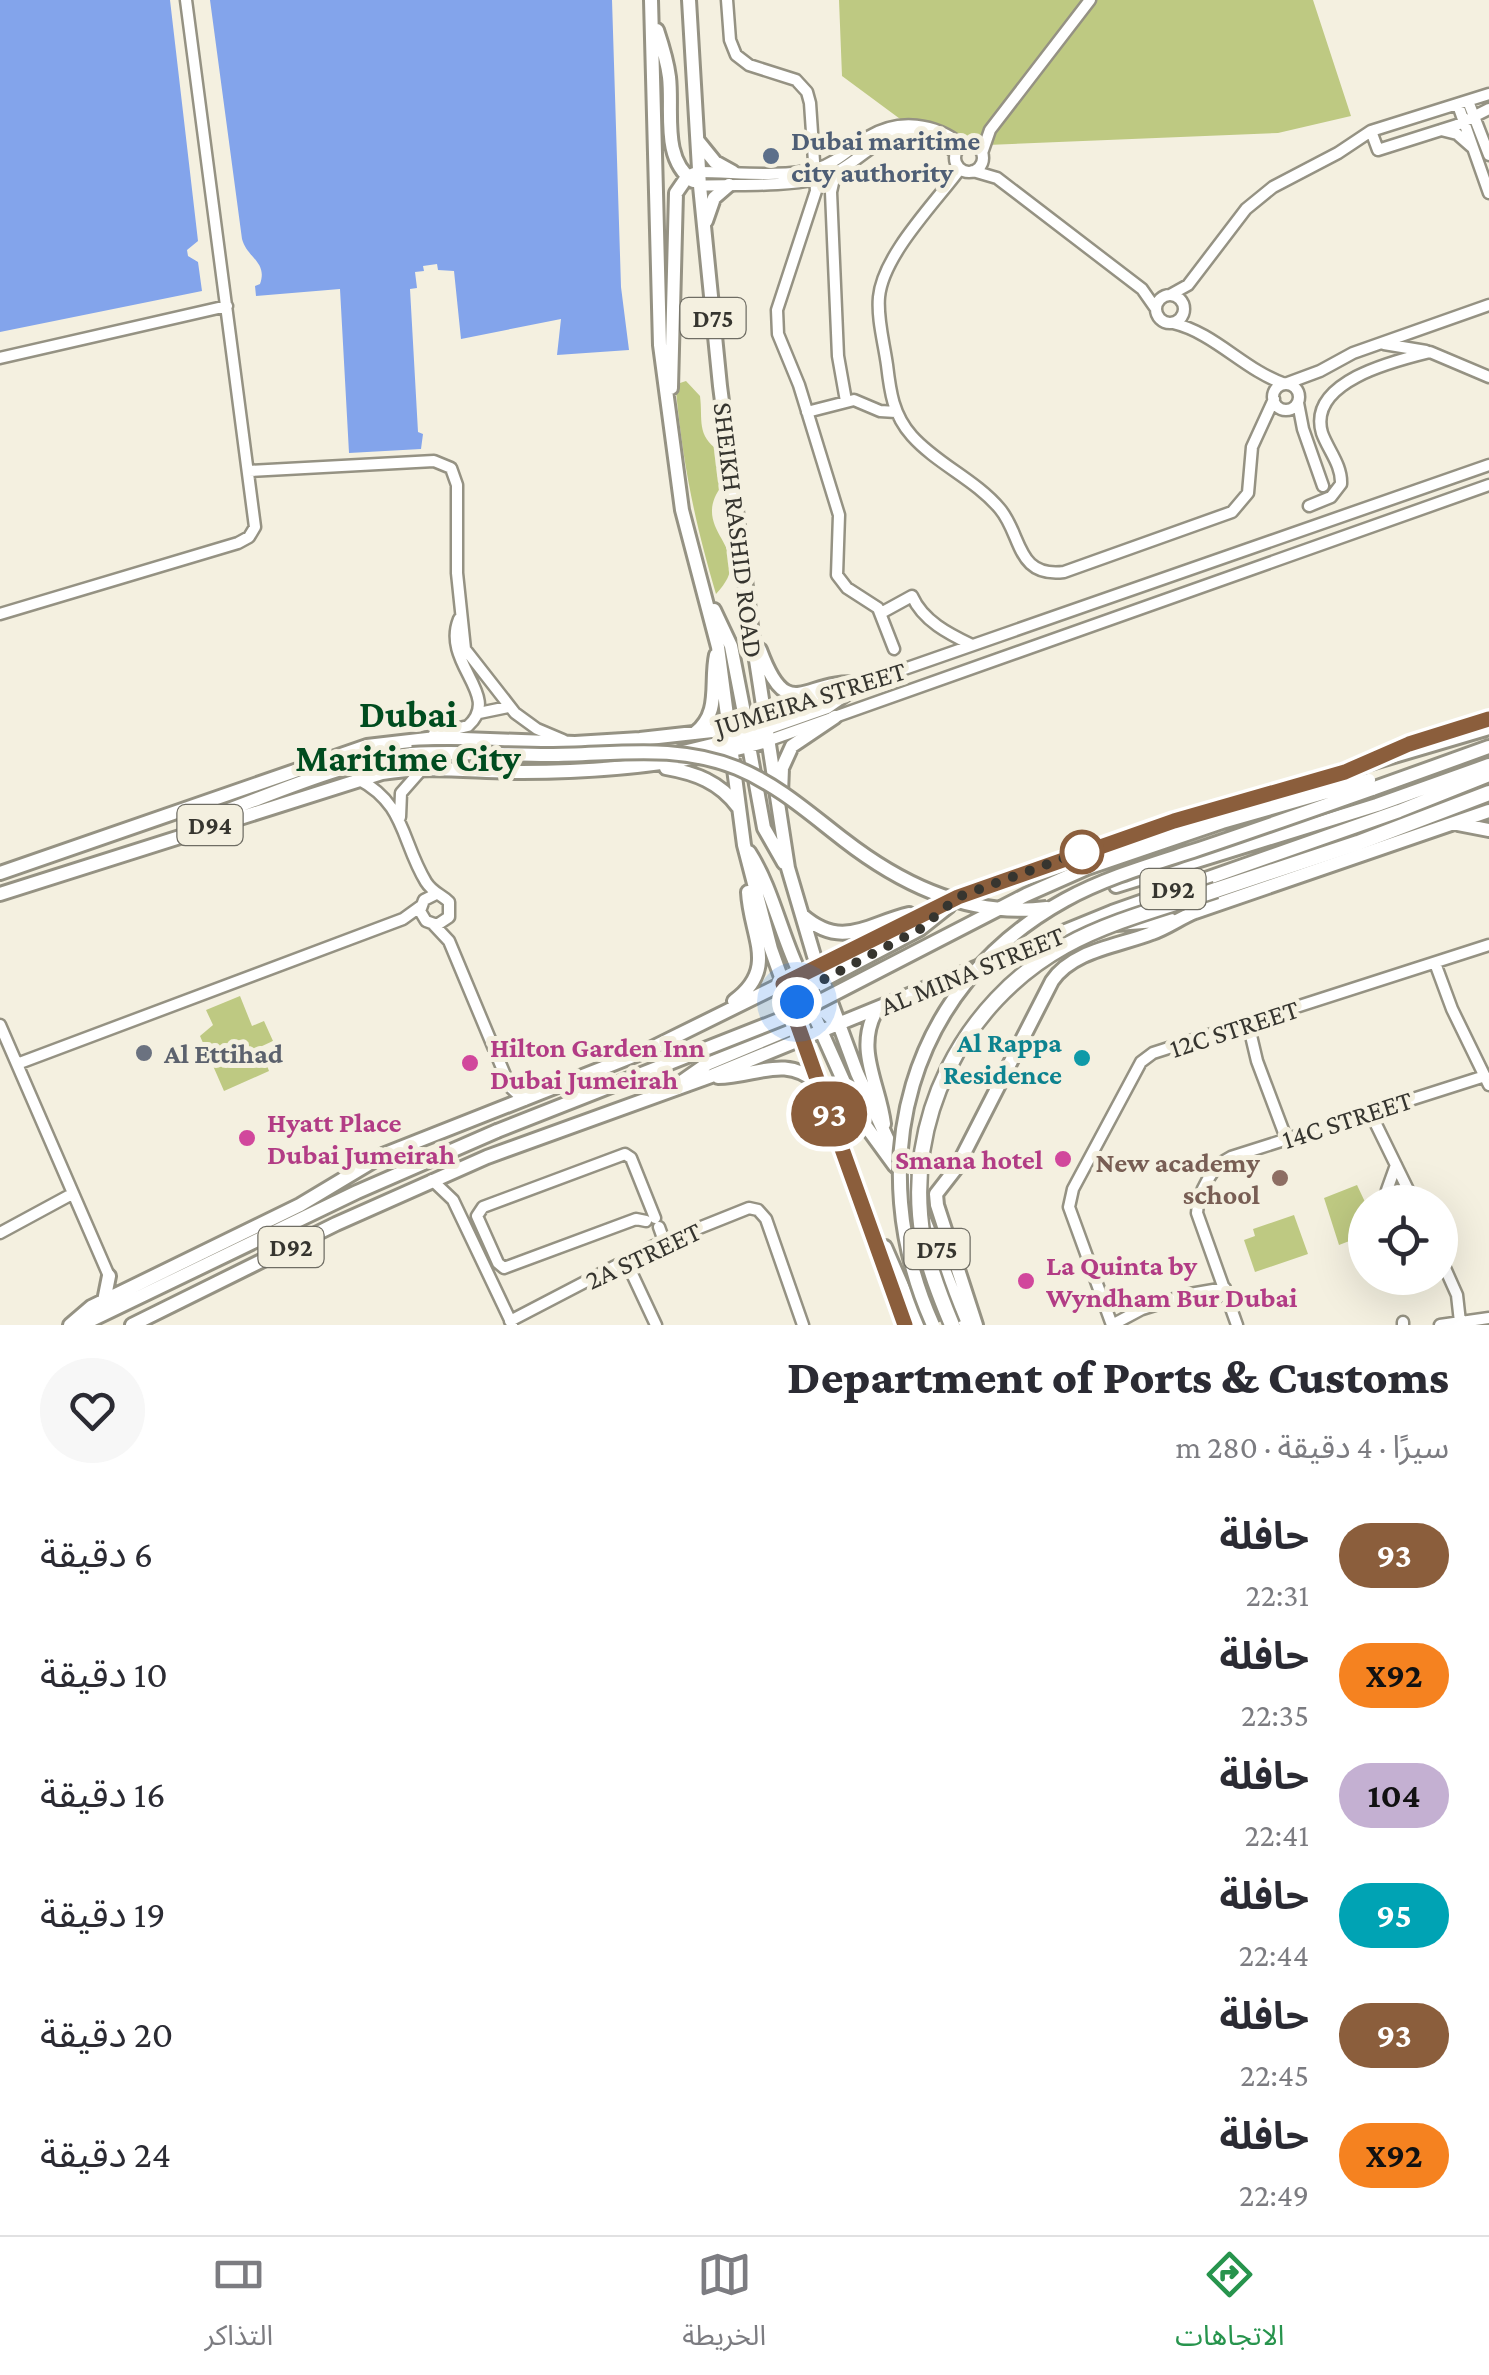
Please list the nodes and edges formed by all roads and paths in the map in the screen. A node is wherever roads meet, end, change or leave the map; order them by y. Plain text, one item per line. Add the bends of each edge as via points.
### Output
1 (186, 0) edge
2 (689, 0) edge
3 (727, 0) edge
4 (1090, 0) edge
5 (651, 7) edge
6 (1489, 94) edge
7 (1463, 103) junction
8 (1489, 109) edge
9 (1470, 118) junction
10 (1489, 128) edge
11 (990, 130) junction
12 (1440, 130) junction
13 (1371, 131) junction
14 (696, 138) junction
15 (961, 147) junction
16 (1484, 151) edge
17 (982, 155) junction
18 (966, 170) junction
19 (817, 174) junction
20 (834, 174) junction
21 (695, 178) junction
22 (731, 178) junction
23 (997, 178) junction
24 (1489, 194) edge
25 (705, 233) junction
26 (1188, 285) junction
27 (1142, 288) junction
28 (1169, 295) junction
29 (1489, 305) edge
30 (227, 306) junction
31 (1184, 306) junction
32 (1156, 309) junction
33 (1173, 323) junction
34 (1198, 330) junction
35 (1378, 344) junction
36 (1430, 352) junction
37 (0, 358) edge
38 (1320, 371) junction
39 (1257, 373) junction
40 (1489, 377) edge
41 (1285, 384) junction
42 (1273, 398) junction
43 (846, 401) junction
44 (1299, 401) junction
45 (1286, 410) junction
46 (668, 412) junction
47 (807, 412) junction
48 (896, 412) junction
49 (1266, 422) junction
50 (1303, 429) junction
51 (1489, 465) edge
52 (250, 471) junction
53 (1323, 486) dead end
54 (1489, 486) edge
55 (1310, 506) dead end
56 (706, 600) junction
57 (881, 613) junction
58 (0, 614) edge
59 (460, 618) junction
60 (752, 634) junction
61 (973, 646) junction
62 (718, 647) junction
63 (894, 649) dead end
64 (860, 684) junction
65 (508, 707) junction
66 (478, 713) junction
67 (835, 716) junction
68 (1489, 719) edge
69 (1489, 728) edge
70 (694, 734) junction
71 (748, 735) junction
72 (417, 740) junction
73 (575, 743) junction
74 (1489, 747) edge
75 (1372, 763) junction
76 (1489, 765) edge
77 (643, 766) junction
78 (423, 768) junction
79 (1489, 775) edge
80 (357, 779) junction
81 (1370, 785) junction
82 (1489, 796) edge
83 (738, 808) junction
84 (1489, 811) edge
85 (778, 816) junction
86 (401, 822) junction
87 (1450, 824) junction
88 (1489, 830) edge
89 (744, 845) junction
90 (141, 848) junction
91 (788, 868) junction
92 (749, 872) junction
93 (0, 874) edge
94 (422, 874) junction
95 (0, 894) edge
96 (436, 894) junction
97 (958, 897) junction
98 (425, 912) junction
99 (926, 912) junction
100 (801, 913) junction
101 (1181, 918) junction
102 (448, 919) junction
103 (1089, 922) junction
104 (449, 941) junction
105 (1489, 945) edge
106 (1432, 964) junction
107 (800, 975) junction
108 (822, 979) junction
109 (783, 984) junction
110 (800, 999) junction
111 (877, 1009) junction
112 (817, 1011) junction
113 (839, 1024) junction
114 (1245, 1024) junction
115 (0, 1025) edge
116 (699, 1026) junction
117 (822, 1031) junction
118 (800, 1033) junction
119 (18, 1068) junction
120 (711, 1076) junction
121 (1485, 1076) edge
122 (819, 1085) junction
123 (510, 1086) junction
124 (672, 1090) junction
125 (524, 1100) junction
126 (507, 1106) junction
127 (1373, 1111) junction
128 (885, 1136) junction
129 (1283, 1139) junction
130 (372, 1160) junction
131 (1396, 1166) junction
132 (451, 1172) junction
133 (904, 1174) junction
134 (432, 1180) junction
135 (1389, 1185) edge
136 (1406, 1185) edge
137 (74, 1197) junction
138 (452, 1200) junction
139 (864, 1210) junction
140 (652, 1224) junction
141 (0, 1233) edge
142 (259, 1240) junction
143 (659, 1243) junction
144 (626, 1261) junction
145 (109, 1276) junction
146 (1223, 1282) junction
147 (129, 1290) junction
148 (1458, 1293) edge
149 (104, 1301) junction
150 (168, 1306) junction
151 (1489, 1318) edge
152 (510, 1320) edge
153 (1111, 1321) edge
154 (1464, 1321) junction
155 (70, 1325) edge
156 (81, 1325) edge
157 (132, 1325) edge
158 (153, 1325) edge
159 (656, 1325) edge
160 (804, 1325) edge
161 (905, 1325) edge
162 (918, 1325) edge
163 (932, 1325) edge
164 (952, 1325) edge
165 (966, 1325) edge
166 (976, 1325) edge
167 (1236, 1325) edge
168 (1440, 1325) edge

1 - 30 street
2 - 14 main road, SHEIKH RASHID ROAD / D75
3 - 19 street via 736,55 796,80 807,92
4 - 11 street
5 - 21 main road via 669,77 672,151
5 - 46 main road, SHEIKH RASHID ROAD / D75
6 - 7 street
7 - 9 street
7 - 13 street
8 - 9 street
9 - 12 street
9 - 16 street
10 - 16 street
11 - 15 street
11 - 17 street
12 - 13 street via 1378,150
12 - 16 street
13 - 26 street via 1258,196
14 - 21 main road, SHEIKH RASHID ROAD / D75
14 - 22 main road
15 - 17 street via 978,146
15 - 18 street via 954,160
15 - 19 street via 932,128 896,126 871,135
15 - 20 street via 894,134
16 - 24 street
17 - 18 street via 979,167
17 - 23 street
18 - 23 street
18 - 48 street via 892,260 881,284 879,311
19 - 20 street
19 - 22 street
19 - 47 street via 776,316
20 - 43 street via 837,344
21 - 22 street
21 - 25 main road, SHEIKH RASHID ROAD / D75
21 - 46 main road via 676,193
22 - 25 main road via 714,198
23 - 27 street
25 - 60 main road, SHEIKH RASHID ROAD / D75
26 - 28 street
26 - 31 street
27 - 28 street
27 - 32 street
28 - 31 street
28 - 32 street
29 - 35 street
30 - 37 street
30 - 52 street
31 - 33 street
31 - 34 street
32 - 33 street
33 - 34 street
34 - 39 street
35 - 36 street
35 - 38 street
36 - 40 street
36 - 55 street via 1347,381 1328,396 1321,426 1342,480 1334,494
38 - 41 street
38 - 44 street
39 - 41 street
39 - 42 street
41 - 42 street
41 - 44 street via 1297,390
42 - 45 street
42 - 49 street
43 - 47 street
43 - 48 street
44 - 45 street
44 - 50 street
45 - 49 street
45 - 50 street
46 - 56 main road, SHEIKH RASHID ROAD / D75 via 682,510
47 - 57 street via 840,523 837,575
48 - 49 street via 914,439 1000,509 1027,561 1053,573 1232,512 1248,493 1252,447
50 - 53 street
51 - 61 street, JUMEIRA STREET
52 - 58 street via 256,522 244,541
52 - 59 street via 446,464 458,485
54 - 67 street, JUMEIRA STREET / D94
56 - 62 main road, SHEIKH RASHID ROAD / D75
56 - 71 main road via 728,636
57 - 61 street via 912,596 944,630
57 - 63 street
59 - 65 street via 467,654
59 - 66 street via 456,650 479,696
60 - 64 main road via 770,677 785,691
60 - 71 main road, SHEIKH RASHID ROAD / D75
61 - 64 street, JUMEIRA STREET
62 - 70 main road via 712,709
62 - 71 main road, SHEIKH RASHID ROAD / D75
64 - 71 main road via 827,706
65 - 66 street
65 - 73 street via 537,729
66 - 72 street via 465,728
67 - 71 street, JUMEIRA STREET / D94
67 - 85 main road via 788,752
68 - 75 main road
69 - 75 main road, D92
70 - 71 main road, JUMEIRA STREET / D94
70 - 73 main road, JUMEIRA STREET / D94
71 - 77 main road
71 - 83 main road, SHEIKH RASHID ROAD / D75
71 - 85 main road, SHEIKH RASHID ROAD / D75
71 - 91 main road via 764,828
72 - 73 main road, JUMEIRA STREET / D94
72 - 93 main road, JUMEIRA STREET / D94 via 350,750
74 - 81 main road
75 - 97 main road, D92 via 1159,826
76 - 90 main road, bridge via 1051,907 996,908 943,897 905,880 776,787 734,767 693,755 630,750 378,759 328,772
77 - 78 main road, D94 via 537,772
77 - 83 main road via 701,776
78 - 80 main road, D94
78 - 86 street via 401,794
79 - 103 main road, AL MINA STREET / D92
80 - 86 street via 382,794
80 - 90 main road, D94
81 - 142 main road, bridge via 1222,822 1088,868 799,1012 497,1131
81 - 163 main road, bridge via 1084,890 1022,928 971,977 924,1052 901,1136 902,1225
82 - 164 highway, bridge via 1099,930 1050,955 998,998 958,1050 927,1125 920,1218
83 - 89 main road, SHEIKH RASHID ROAD / D75
84 - 87 main road
85 - 91 main road, SHEIKH RASHID ROAD / D75
86 - 94 street
87 - 88 main road
87 - 101 main road
89 - 92 main road, SHEIKH RASHID ROAD / D75
89 - 107 main road via 770,890
90 - 95 main road, D94
91 - 100 main road, SHEIKH RASHID ROAD / D75
92 - 109 main road, SHEIKH RASHID ROAD / D75
92 - 116 main road via 758,970 744,994
94 - 96 street
94 - 98 street
96 - 98 street
96 - 102 street via 449,902
97 - 99 main road, D92
97 - 108 main road via 920,929
98 - 102 street
98 - 104 street
98 - 119 street
99 - 100 main road via 847,934
99 - 108 main road, D92
100 - 108 main road, SHEIKH RASHID ROAD / D75
101 - 103 main road
101 - 166 main road via 1074,960 1058,973 956,1167 937,1190 936,1205
102 - 104 street
103 - 111 main road, AL MINA STREET / D92
104 - 123 street
105 - 106 street, 12C STREET
106 - 114 street, 12C STREET
106 - 121 street
107 - 108 main road, D92
107 - 109 main road, D92
107 - 110 main road
108 - 110 main road
108 - 112 main road
108 - 113 main road, SHEIKH RASHID ROAD / D75
109 - 110 main road
109 - 116 main road, D92
110 - 112 main road
110 - 118 main road, D75
111 - 113 main road, AL MINA STREET / D92
111 - 128 main road via 866,1048
112 - 113 main road
112 - 117 main road
112 - 118 main road
113 - 117 main road, AL MINA STREET / D92
113 - 128 main road, SHEIKH RASHID ROAD / D75
114 - 129 street
114 - 153 street, 12C STREET via 1140,1062 1074,1188 1069,1213
115 - 119 street
116 - 125 main road, D92
117 - 118 main road, AL MINA STREET / D92
117 - 133 main road via 866,1128
118 - 120 main road, AL MINA STREET / D92
118 - 122 main road, D75
118 - 124 main road via 707,1064
119 - 137 street
120 - 122 main road via 785,1067
120 - 124 main road, AL MINA STREET / D92
121 - 127 street, 14C STREET
122 - 139 main road, D75
123 - 125 street
123 - 126 street
124 - 132 main road, AL MINA STREET / D92
125 - 126 main road, D92
126 - 130 main road, D92
127 - 129 street, 14C STREET
127 - 131 street
128 - 133 main road, SHEIKH RASHID ROAD / D75
129 - 146 street, 14C STREET via 1226,1159 1203,1191 1198,1218
130 - 142 main road
130 - 147 main road, D92 via 315,1197
131 - 135 street
131 - 136 street
132 - 134 main road, AL MINA STREET / D92
132 - 138 street
133 - 165 main road, SHEIKH RASHID ROAD / D75
134 - 138 street
134 - 150 main road, AL MINA STREET / D92
137 - 141 street
137 - 145 street
138 - 152 street
139 - 161 main road, D75
139 - 162 main road
140 - 140 street via 625,1154 483,1207 476,1216 504,1268 636,1219
140 - 143 street
142 - 156 main road
143 - 144 street, 2A STREET
143 - 160 street, 2A STREET via 745,1209 756,1213
144 - 152 street, 2A STREET
144 - 159 street
145 - 147 main road
145 - 149 main road
146 - 153 street
146 - 167 street
147 - 149 main road, D92
148 - 154 street
149 - 155 main road, D92
150 - 157 main road, AL MINA STREET / D92
150 - 158 main road
151 - 154 street
154 - 168 street

